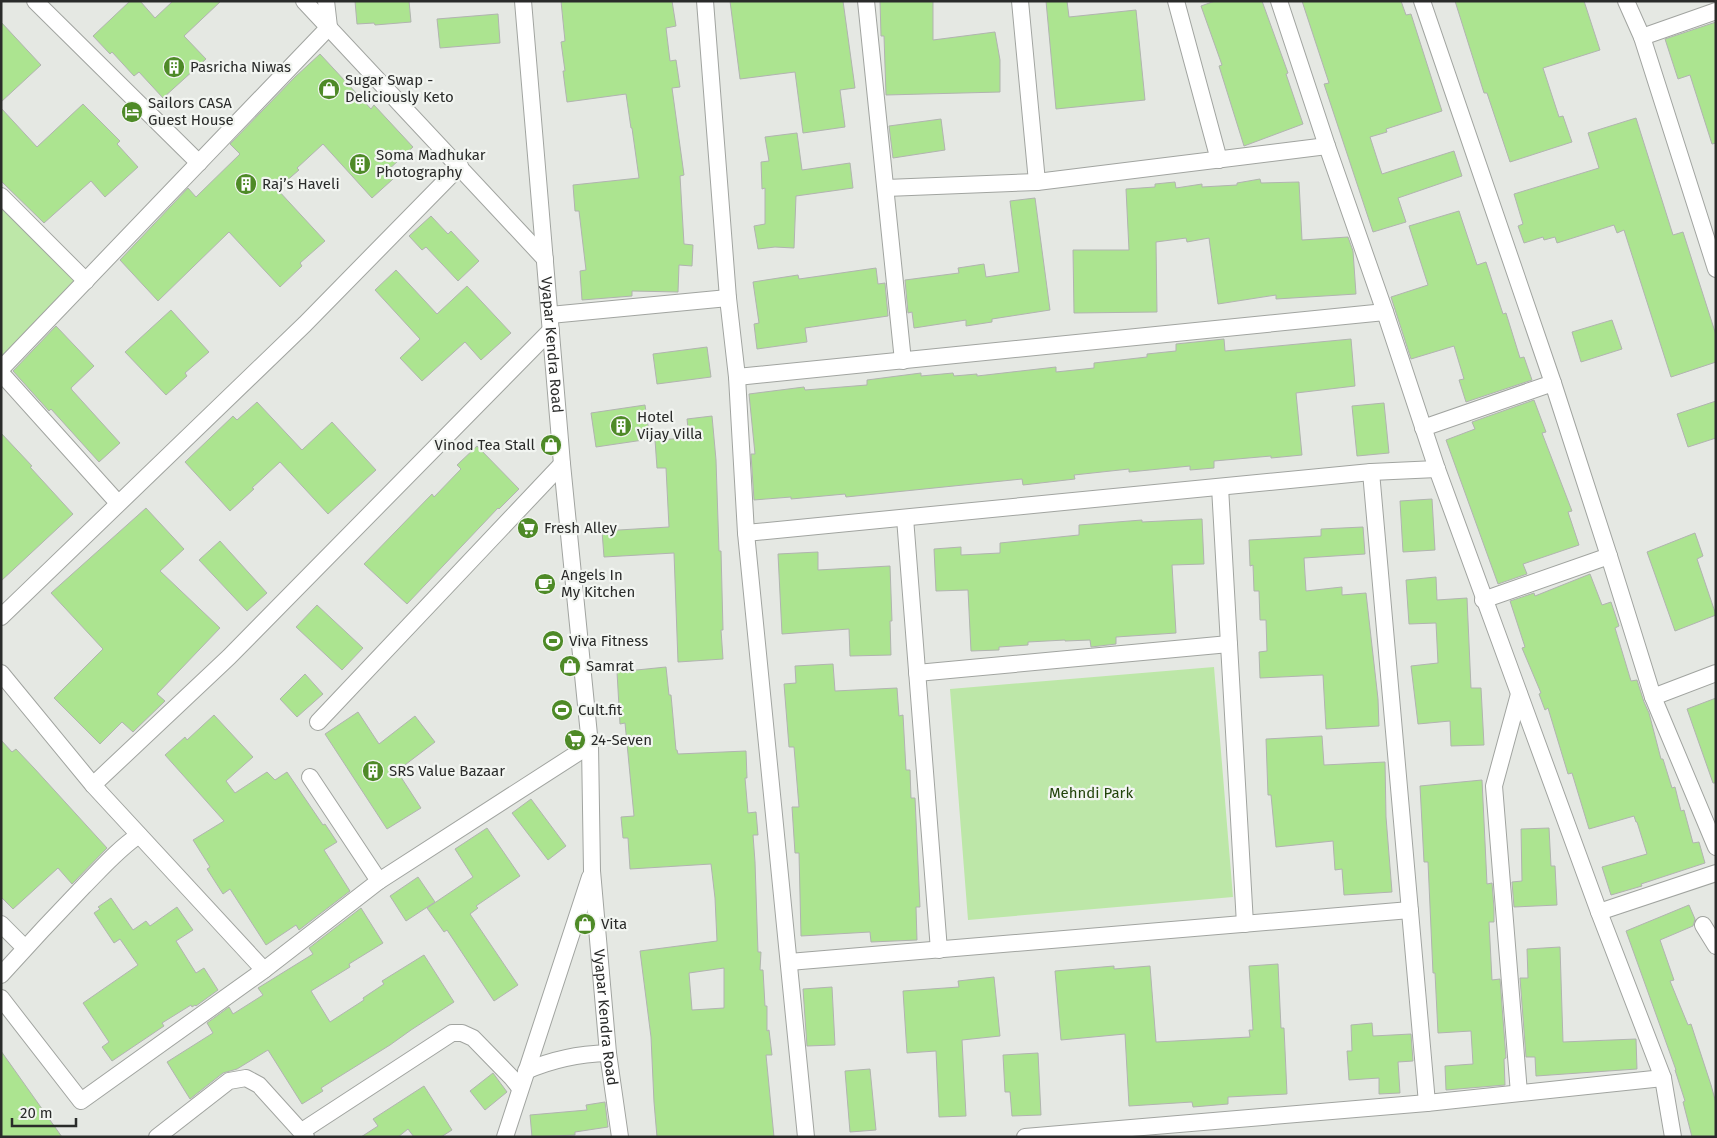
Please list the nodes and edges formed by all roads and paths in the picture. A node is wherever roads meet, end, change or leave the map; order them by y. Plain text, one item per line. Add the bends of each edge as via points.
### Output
1 (35, 1) edge
2 (304, 1) edge
3 (326, 1) edge
4 (524, 1) edge
5 (705, 1) edge
6 (866, 1) edge
7 (1020, 1) edge
8 (1176, 1) edge
9 (1279, 1) edge
10 (1422, 1) edge
11 (1626, 1) edge
12 (1716, 12) edge
13 (329, 27) junction
14 (1642, 37) junction
15 (1327, 146) junction
16 (1220, 160) junction
17 (199, 163) junction
18 (460, 166) junction
19 (1037, 182) junction
20 (886, 188) junction
21 (1, 196) edge
22 (545, 259) junction
23 (1716, 269) edge
24 (86, 281) junction
25 (728, 298) junction
26 (1385, 312) junction
27 (551, 323) junction
28 (904, 361) junction
29 (1, 369) edge
30 (1, 373) edge
31 (738, 377) junction
32 (1552, 383) junction
33 (1423, 428) junction
34 (562, 464) junction
35 (1437, 470) junction
36 (1371, 472) junction
37 (1220, 487) junction
38 (118, 503) junction
39 (905, 518) junction
40 (746, 533) junction
41 (1609, 556) junction
42 (1483, 600) junction
43 (1, 616) edge
44 (1229, 644) junction
45 (1, 673) edge
46 (917, 673) junction
47 (1716, 673) edge
48 (1518, 694) junction
49 (1653, 697) junction
50 (318, 722) dead end
51 (590, 745) junction
52 (310, 777) dead end
53 (94, 785) junction
54 (139, 835) junction
55 (1716, 848) edge
56 (592, 871) junction
57 (1716, 873) edge
58 (379, 881) junction
59 (1410, 910) junction
60 (1599, 912) junction
61 (1, 924) edge
62 (1246, 924) junction
63 (1703, 925) dead end
64 (1716, 946) edge
65 (25, 948) junction
66 (939, 950) junction
67 (789, 962) junction
68 (264, 970) junction
69 (1, 975) edge
70 (1, 998) edge
71 (608, 1053) junction
72 (526, 1071) junction
73 (1663, 1078) junction
74 (520, 1088) junction
75 (1519, 1093) junction
76 (1426, 1103) junction
77 (304, 1134) edge
78 (157, 1137) edge
79 (506, 1137) edge
80 (620, 1137) edge
81 (806, 1137) edge
82 (1025, 1137) edge
83 (1673, 1137) edge

1 - 17 street
2 - 13 street
3 - 13 street
4 - 22 street, Vyapar Kendra Road
5 - 25 street
6 - 20 street
7 - 19 street
8 - 16 street
9 - 15 street
10 - 32 street
11 - 14 street
12 - 14 street
13 - 17 street
13 - 18 street
14 - 23 street
15 - 16 street
15 - 26 street
16 - 19 street
17 - 24 street
18 - 22 street
18 - 38 street via 305,324
19 - 20 street
20 - 28 street
21 - 24 street
22 - 27 street, Vyapar Kendra Road
24 - 29 street
25 - 27 street
25 - 31 street
26 - 28 street
26 - 33 street
27 - 34 street, Vyapar Kendra Road
27 - 53 street via 229,657
28 - 31 street
30 - 38 street
31 - 40 street
32 - 33 street
32 - 41 street
33 - 35 street
34 - 50 street
34 - 51 street, Vyapar Kendra Road
35 - 36 street
35 - 42 street
36 - 37 street
36 - 59 street
37 - 39 street
37 - 44 street
38 - 43 street
39 - 40 street
39 - 46 street
40 - 67 street
41 - 42 street
41 - 49 street
42 - 48 street
44 - 46 street
44 - 62 street
45 - 53 street
46 - 66 street
47 - 49 street
48 - 60 street
48 - 75 street via 1494,786
49 - 55 street
51 - 56 street, Vyapar Kendra Road
51 - 58 street
52 - 58 street
53 - 54 street
54 - 65 street via 100,869
54 - 68 street
56 - 71 street, Vyapar Kendra Road
56 - 72 street
57 - 60 street
58 - 68 street
59 - 62 street
59 - 76 street
60 - 73 street
61 - 65 street
62 - 66 street
63 - 64 street
65 - 69 street
66 - 67 street
67 - 81 street
68 - 70 street via 81,1101
71 - 72 street via 566,1057
71 - 80 street, Vyapar Kendra Road
72 - 74 street
73 - 75 street
73 - 83 street
74 - 77 street via 473,1038 452,1033
74 - 79 street
75 - 76 street
76 - 82 street
77 - 78 street via 259,1084 246,1078 229,1081

